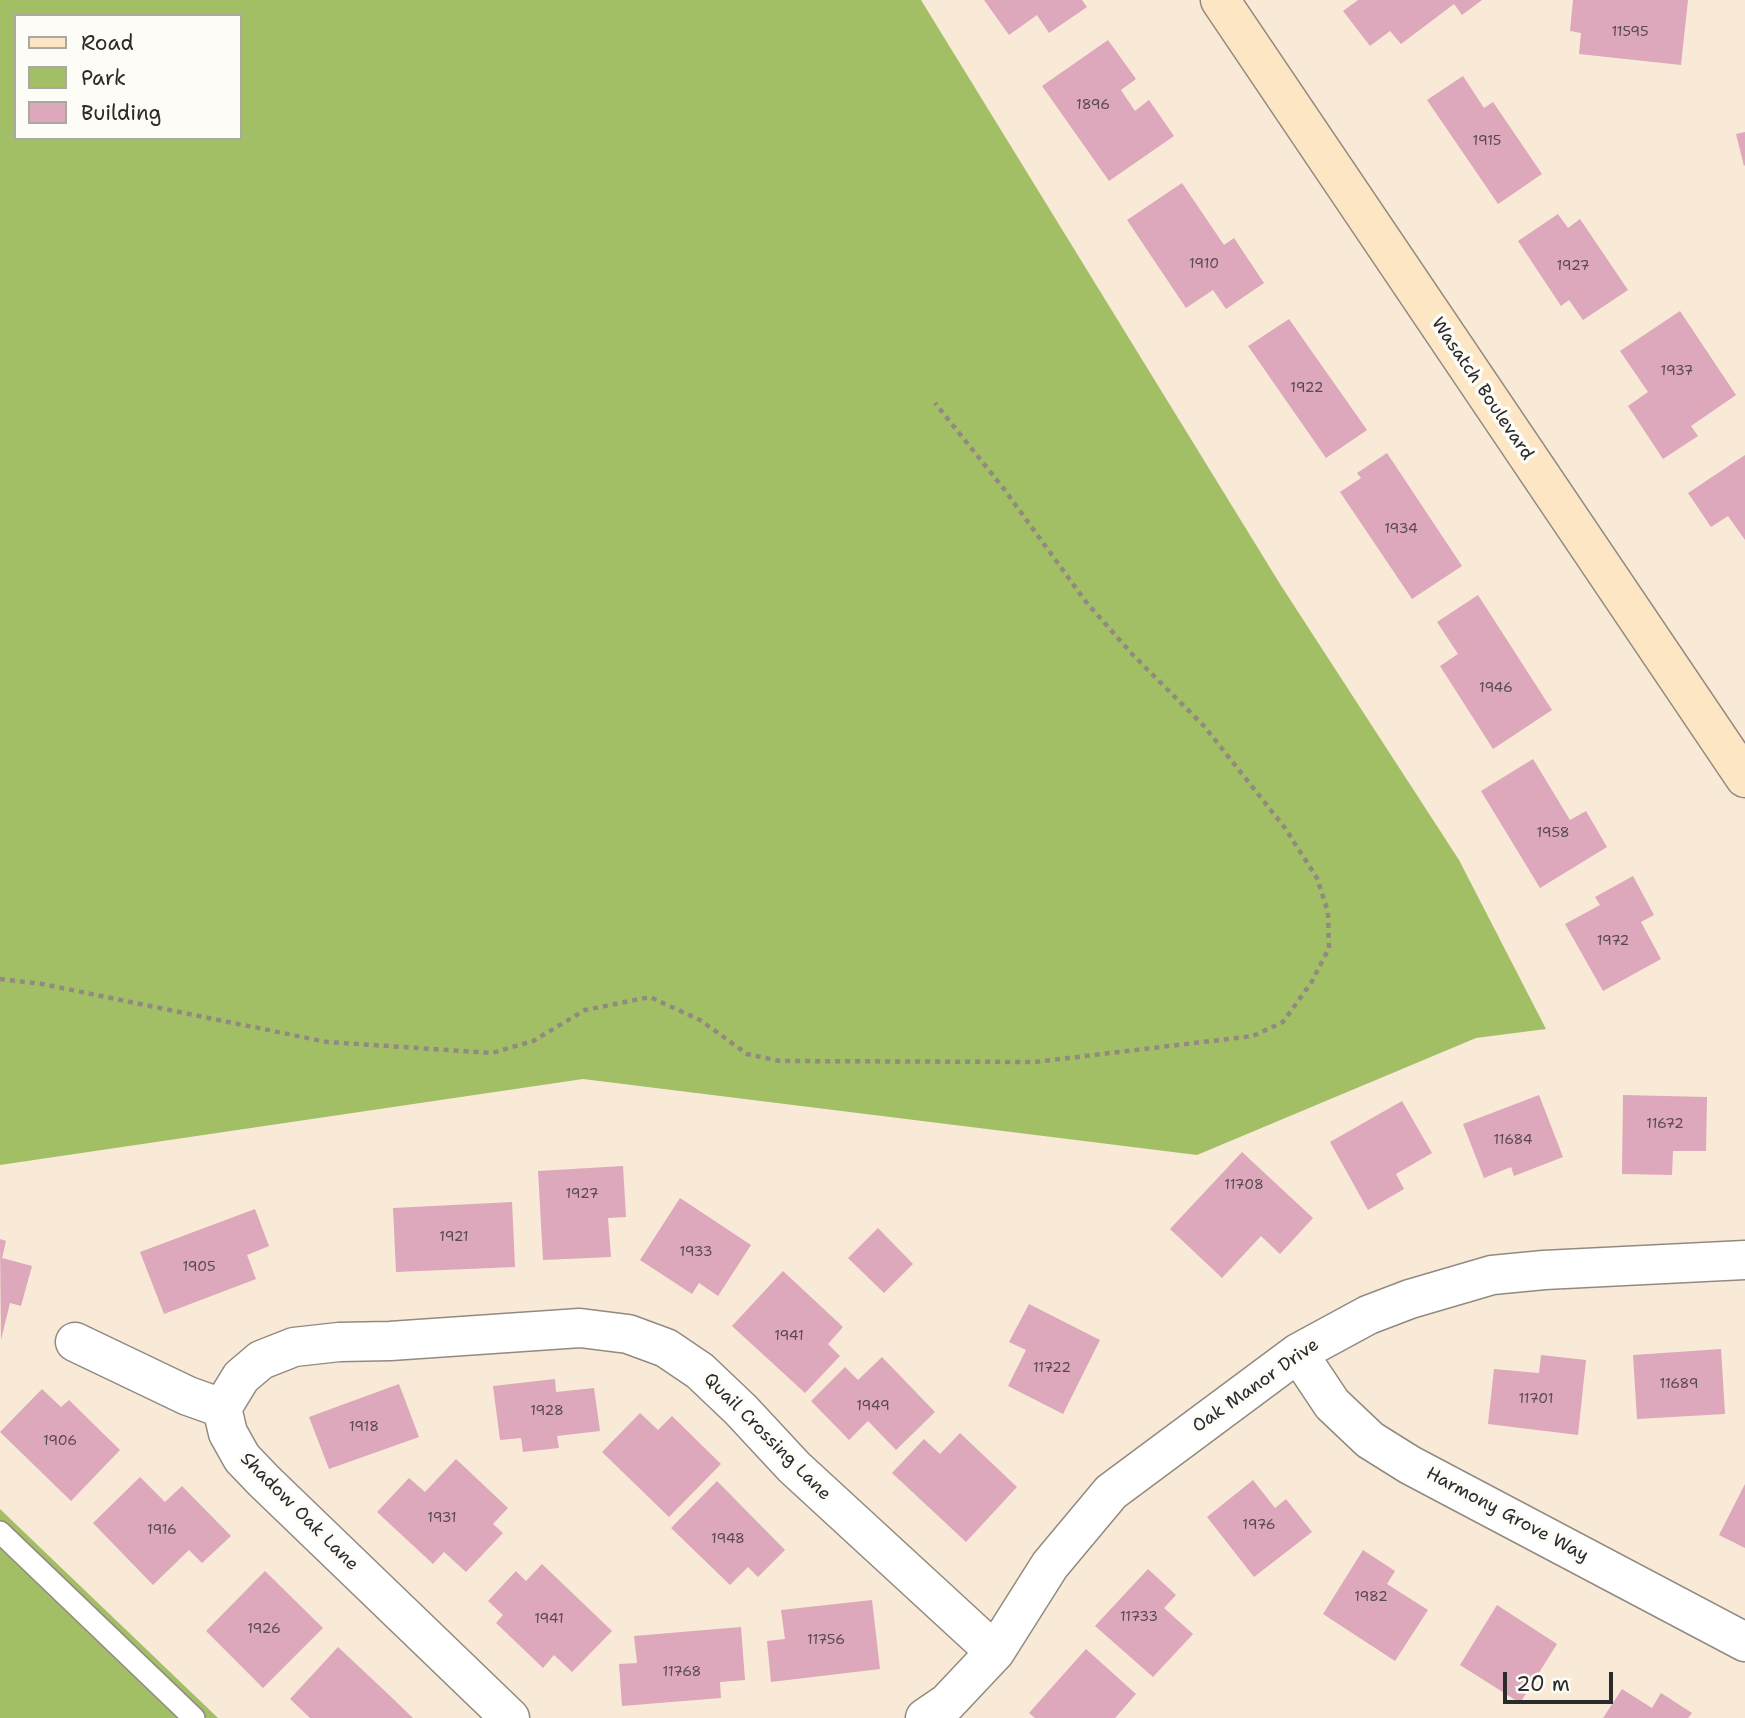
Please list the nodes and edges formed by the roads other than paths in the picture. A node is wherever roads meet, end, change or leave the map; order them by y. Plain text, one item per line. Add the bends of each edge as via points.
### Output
1 (1220, 0) edge
2 (1745, 778) edge
3 (1745, 1260) edge
4 (75, 1342) dead end
5 (1298, 1353) junction
6 (222, 1408) junction
7 (0, 1532) edge
8 (1745, 1642) edge
9 (995, 1652) junction
10 (194, 1718) edge
11 (510, 1718) edge
12 (925, 1718) edge

1 - 2 main road, Wasatch Boulevard
3 - 5 street, Oak Manor Drive via 1492,1275 1368,1315
4 - 6 street
5 - 8 street, Harmony Grove Way via 1332,1404 1370,1440
5 - 9 street, Oak Manor Drive via 1111,1492 1050,1564
6 - 9 street, Quail Crossing Lane via 241,1377 261,1360 295,1347 580,1328 628,1334 666,1349 700,1371 794,1467
6 - 11 street, Shadow Oak Lane via 228,1433 249,1466
7 - 10 lane
9 - 12 street, Oak Manor Drive via 947,1703

